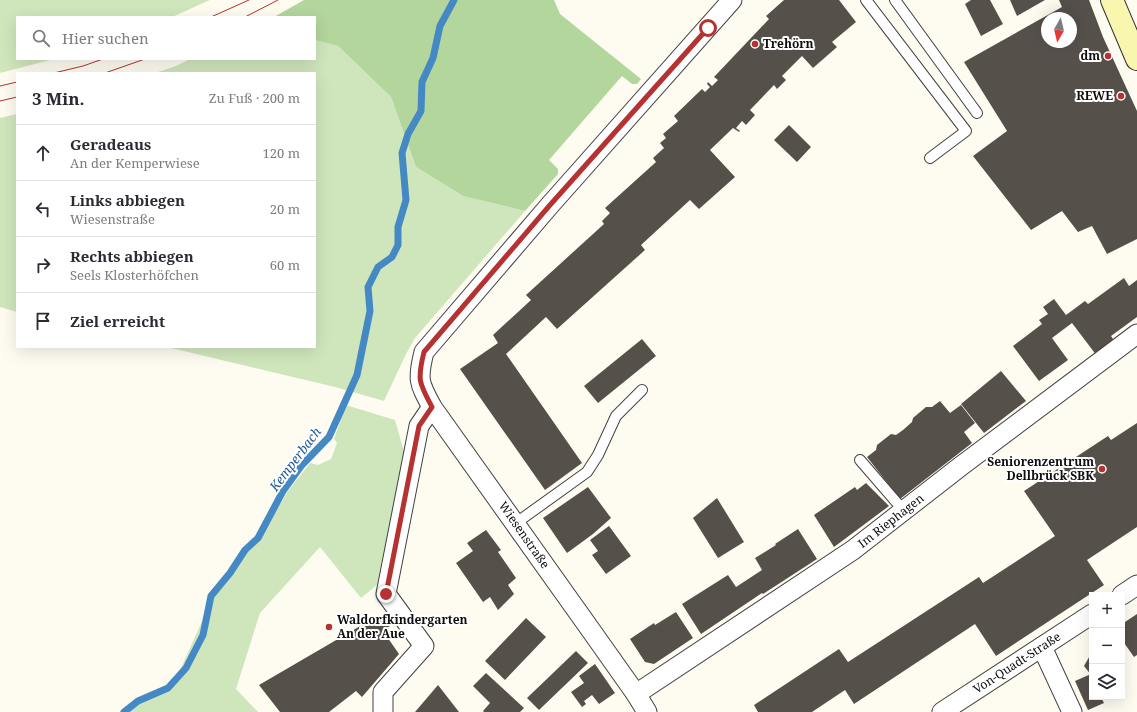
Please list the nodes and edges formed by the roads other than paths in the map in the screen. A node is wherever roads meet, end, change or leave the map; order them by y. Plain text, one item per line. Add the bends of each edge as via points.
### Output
1 (732, 0) edge
2 (866, 0) edge
3 (895, 0) edge
4 (1112, 0) edge
5 (1137, 59) edge
6 (977, 113) dead end
7 (930, 158) dead end
8 (1137, 334) edge
9 (642, 390) dead end
10 (432, 407) junction
11 (860, 460) dead end
12 (904, 511) junction
13 (516, 523) junction
14 (1137, 585) edge
15 (1125, 593) edge
16 (1089, 616) edge
17 (1042, 647) junction
18 (636, 694) junction
19 (383, 712) edge
20 (647, 712) edge
21 (942, 712) edge
22 (1072, 712) edge

1 - 10 street, Wiesenstraße via 424,352 419,370 420,386
2 - 7 lane via 966,131
3 - 6 lane
4 - 5 street
8 - 12 street, Im Riephagen
9 - 13 lane via 616,416 587,472
10 - 13 street, Wiesenstraße
10 - 19 street via 419,426 386,594 424,646 383,692
11 - 12 lane
12 - 18 street, Im Riephagen via 853,550
13 - 18 street, Wiesenstraße
14 - 15 street
16 - 17 street, Von-Quadt-Straße
17 - 21 street, Von-Quadt-Straße
17 - 22 street
18 - 20 street, Wiesenstraße

